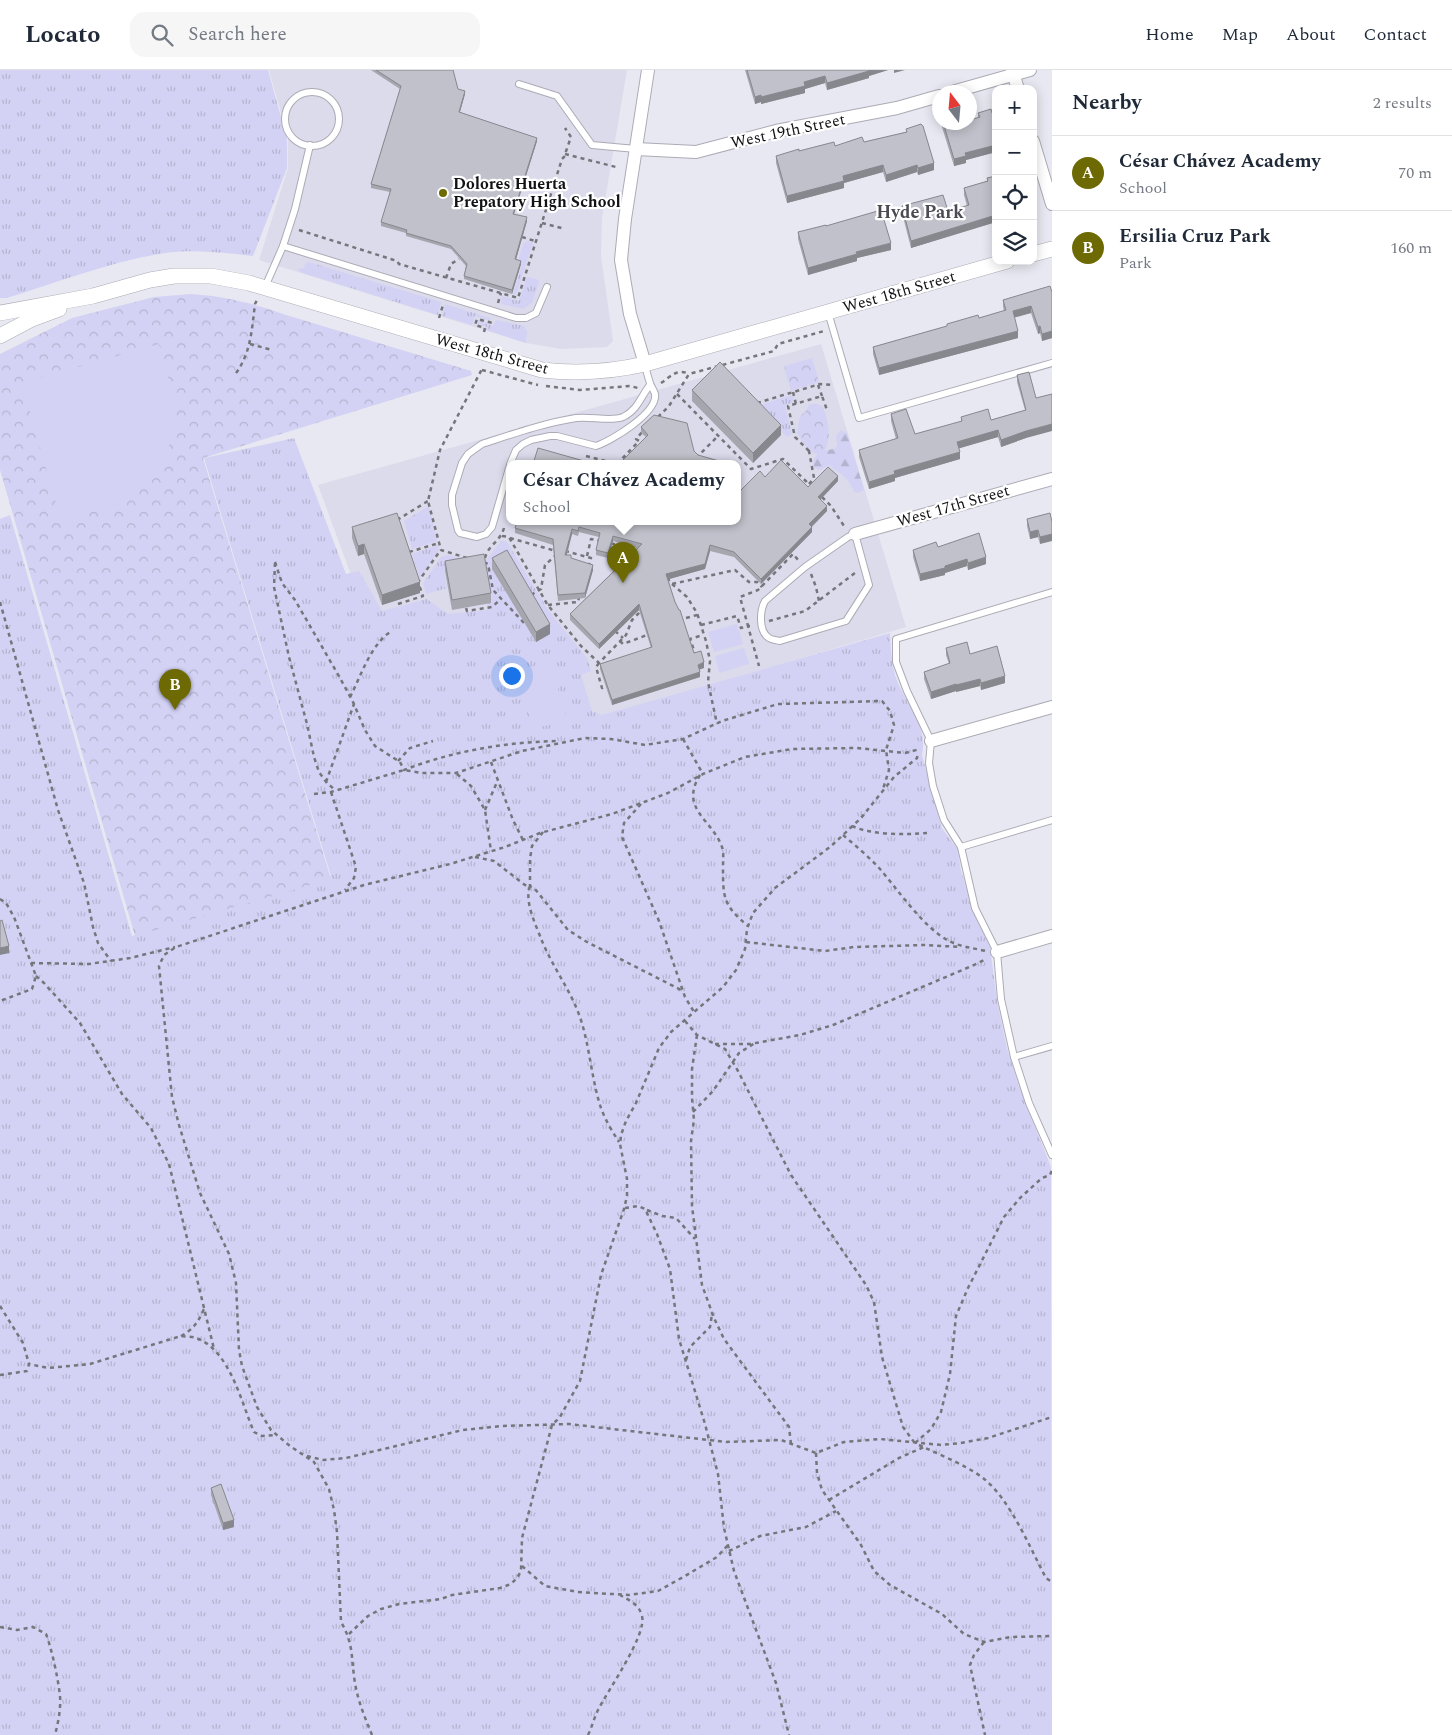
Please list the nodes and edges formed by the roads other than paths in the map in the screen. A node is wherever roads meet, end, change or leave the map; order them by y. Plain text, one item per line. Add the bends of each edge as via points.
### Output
1 (648, 70) edge
2 (1030, 70) edge
3 (1013, 72) edge
4 (519, 84) dead end
5 (973, 85) edge
6 (1017, 85) edge
7 (932, 98) edge
8 (310, 145) junction
9 (636, 149) junction
10 (1037, 154) edge
11 (1052, 204) edge
12 (282, 246) junction
13 (1052, 249) edge
14 (1037, 253) edge
15 (993, 265) edge
16 (265, 288) junction
17 (547, 288) dead end
18 (93, 296) junction
19 (828, 312) junction
20 (0, 313) edge
21 (0, 336) edge
22 (645, 364) junction
23 (1052, 364) edge
24 (650, 385) junction
25 (512, 460) edge
26 (506, 478) edge
27 (1052, 479) edge
28 (851, 535) junction
29 (1052, 592) edge
30 (1052, 707) edge
31 (931, 741) junction
32 (1052, 820) edge
33 (961, 847) junction
34 (1052, 936) edge
35 (996, 952) junction
36 (1052, 1046) edge
37 (1014, 1057) junction
38 (1052, 1154) edge

1 - 9 street
2 - 3 street
3 - 5 street
3 - 6 street
4 - 9 lane via 557,96 592,145
7 - 9 street, West 19th Street via 776,131 696,152
8 - 8 lane via 327,141 338,127 338,110 334,102 319,92 301,94 288,106 286,115 286,124 294,139
8 - 12 lane via 295,209
9 - 22 street via 621,260 630,314
10 - 11 street
12 - 16 lane
12 - 17 lane via 516,318 536,313
13 - 14 street
15 - 19 street, West 18th Street
16 - 18 street, West 18th Street via 225,278 192,275 163,278
16 - 22 street, West 18th Street via 542,370 592,373
18 - 20 street, West 18th Street
18 - 21 street, West 18th Street
19 - 22 street, West 18th Street
19 - 23 lane via 859,418
22 - 24 lane
24 - 25 lane via 654,400 650,407 628,429 600,445 550,436 523,444
24 - 26 lane via 641,401 629,413 618,418 577,418 474,448 462,463 452,495 460,532 477,537 492,527
27 - 28 street, West 17th Street
28 - 28 lane via 765,601 762,623 770,639 780,641 846,621 869,586
29 - 31 lane via 896,639 896,662
30 - 31 street
31 - 33 lane via 928,763 933,786 944,820
32 - 33 lane
33 - 35 lane via 975,908
34 - 35 street
35 - 37 lane via 1001,999
36 - 37 lane
37 - 38 lane via 1029,1103

